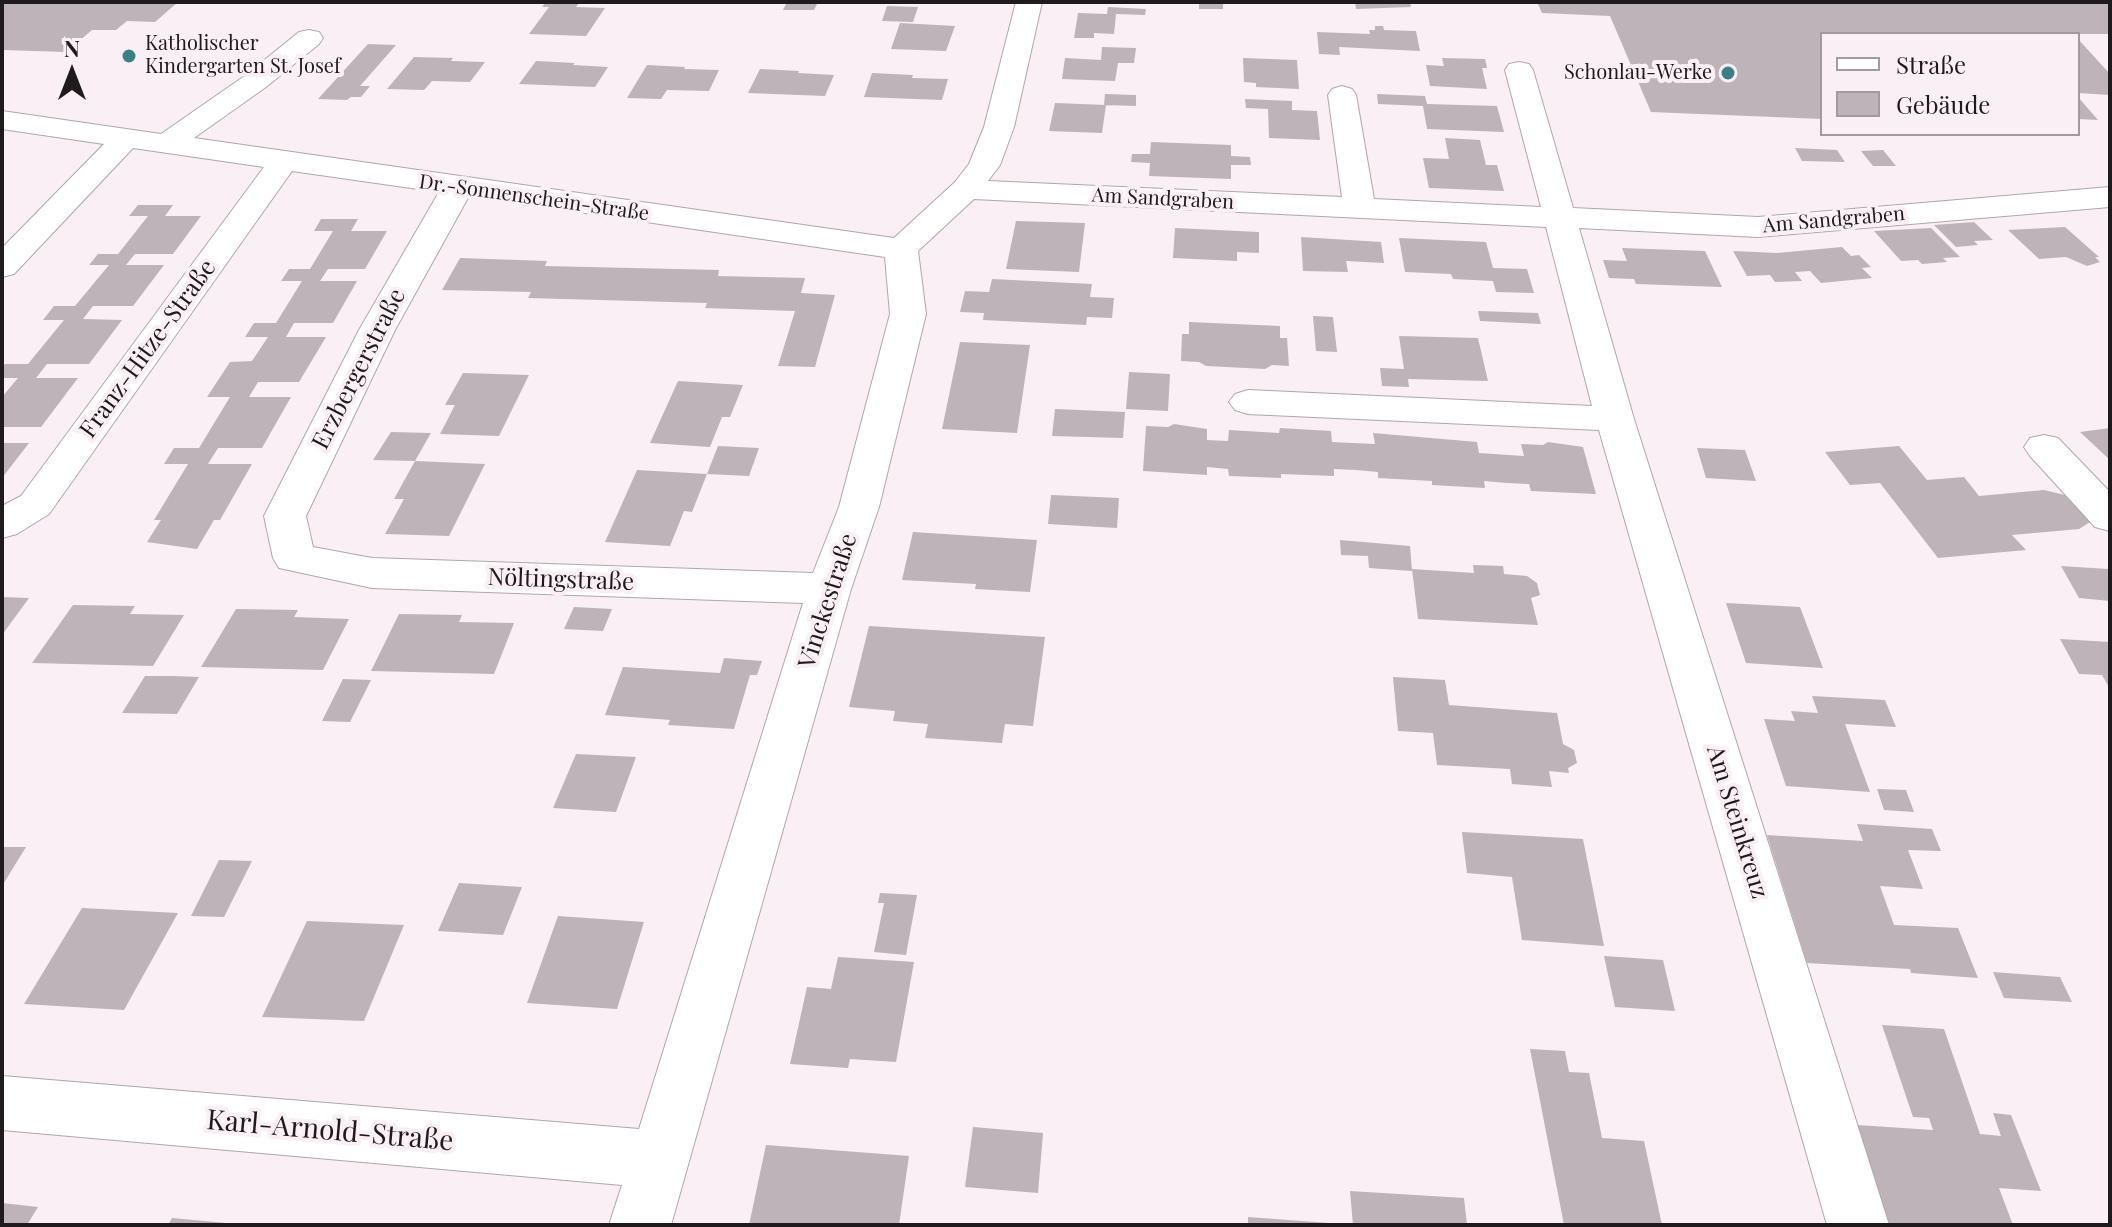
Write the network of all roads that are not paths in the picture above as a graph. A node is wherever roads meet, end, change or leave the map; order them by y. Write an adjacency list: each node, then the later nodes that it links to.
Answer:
1 (1029, 2): 10 (street)
2 (309, 38): 7 (street)
3 (1519, 70): 13 (street)
4 (1342, 95): 12 (street)
5 (2, 120): 6 (street, Dr.-Sonnenschein-Straße)
6 (125, 139): 7 (street, Dr.-Sonnenschein-Straße); 15 (street)
7 (168, 143): 8 (street, Dr.-Sonnenschein-Straße)
8 (283, 162): 9 (street, Dr.-Sonnenschein-Straße); 20 (street, Franz-Hitze-Straße)
9 (458, 187): 14 (street, Dr.-Sonnenschein-Straße); 21 (street, Erzbergerstraße)
10 (966, 189): 12 (street, Am Sandgraben); 14 (street)
11 (2110, 197): 13 (street, Am Sandgraben)
12 (1360, 210): 13 (street, Am Sandgraben)
13 (1558, 219): 17 (street, Am Steinkreuz)
14 (901, 249): 22 (street, Vinckestraße)
15 (2, 267)
16 (1248, 402): 17 (street)
17 (1615, 419): 26 (street, Am Steinkreuz)
18 (2044, 447): 19 (street)
19 (2110, 517)
20 (2, 524)
21 (294, 558): 22 (street, Nöltingstraße)
22 (829, 589): 24 (street, Vinckestraße)
23 (2, 1103): 24 (street, Karl-Arnold-Straße)
24 (657, 1159): 25 (street, Vinckestraße)
25 (640, 1225)
26 (1858, 1225)

